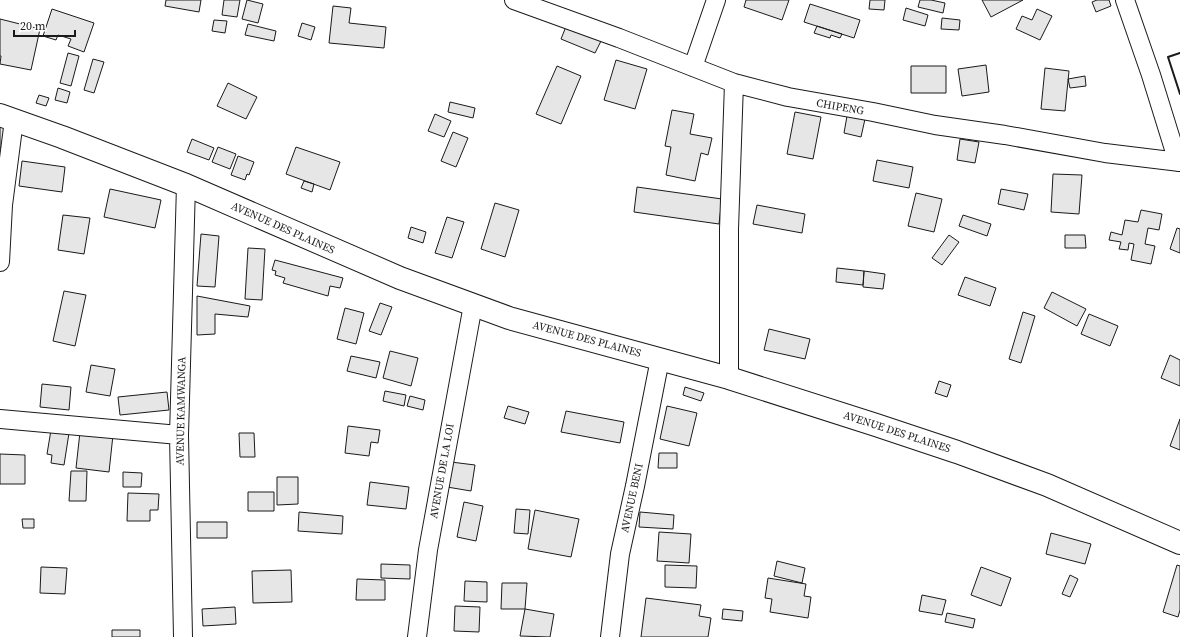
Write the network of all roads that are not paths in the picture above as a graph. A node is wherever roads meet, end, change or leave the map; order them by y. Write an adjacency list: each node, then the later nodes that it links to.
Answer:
1 (514, 0): 4 (street, CHIPENG)
2 (716, 0): 4 (street)
3 (1125, 0): 7 (street)
4 (693, 67): 5 (street, CHIPENG)
5 (734, 83): 7 (street, CHIPENG); 12 (street)
6 (7, 117): 8 (street, AVENUE DES PLAINES); 9 (street)
7 (1179, 162)
8 (186, 185): 10 (street, AVENUE DES PLAINES); 14 (street, AVENUE KAMWANGA)
9 (0, 262)
10 (473, 305): 11 (street, AVENUE DES PLAINES); 17 (street, AVENUE DE LA LOI)
11 (660, 359): 12 (street, AVENUE DES PLAINES); 18 (street, AVENUE BENI)
12 (730, 378): 15 (street, AVENUE DES PLAINES)
13 (0, 419): 14 (street)
14 (179, 435): 16 (street, AVENUE KAMWANGA)
15 (1180, 543)
16 (183, 637)
17 (417, 637)
18 (610, 637)

